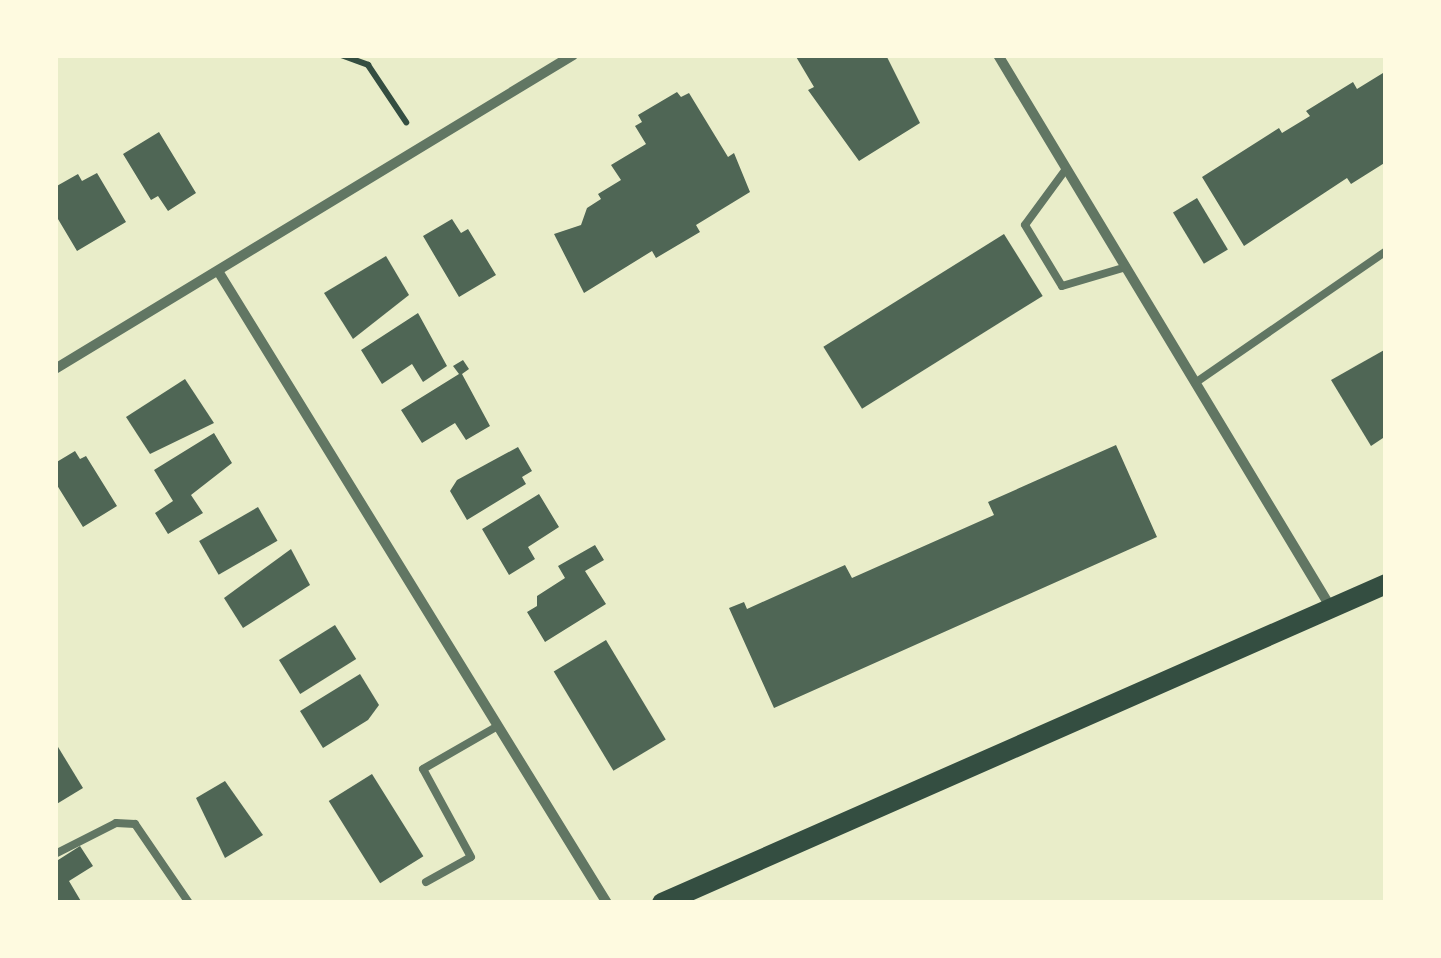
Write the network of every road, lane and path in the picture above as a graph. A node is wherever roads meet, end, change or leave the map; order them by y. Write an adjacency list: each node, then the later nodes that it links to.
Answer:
1 (341, 55): 4 (path)
2 (573, 55): 8 (street)
3 (998, 55): 5 (street)
4 (406, 122)
5 (1066, 169): 7 (street); 7 (lane)
6 (1386, 251): 10 (lane)
7 (1126, 268): 10 (street)
8 (218, 271): 9 (street); 13 (street)
9 (55, 369)
10 (1196, 383): 12 (street)
11 (1386, 584): 12 (main road)
12 (1331, 608): 18 (main road)
13 (496, 727): 15 (lane); 17 (street)
14 (55, 854): 16 (lane)
15 (426, 882)
16 (189, 903)
17 (607, 903)
18 (662, 903)

